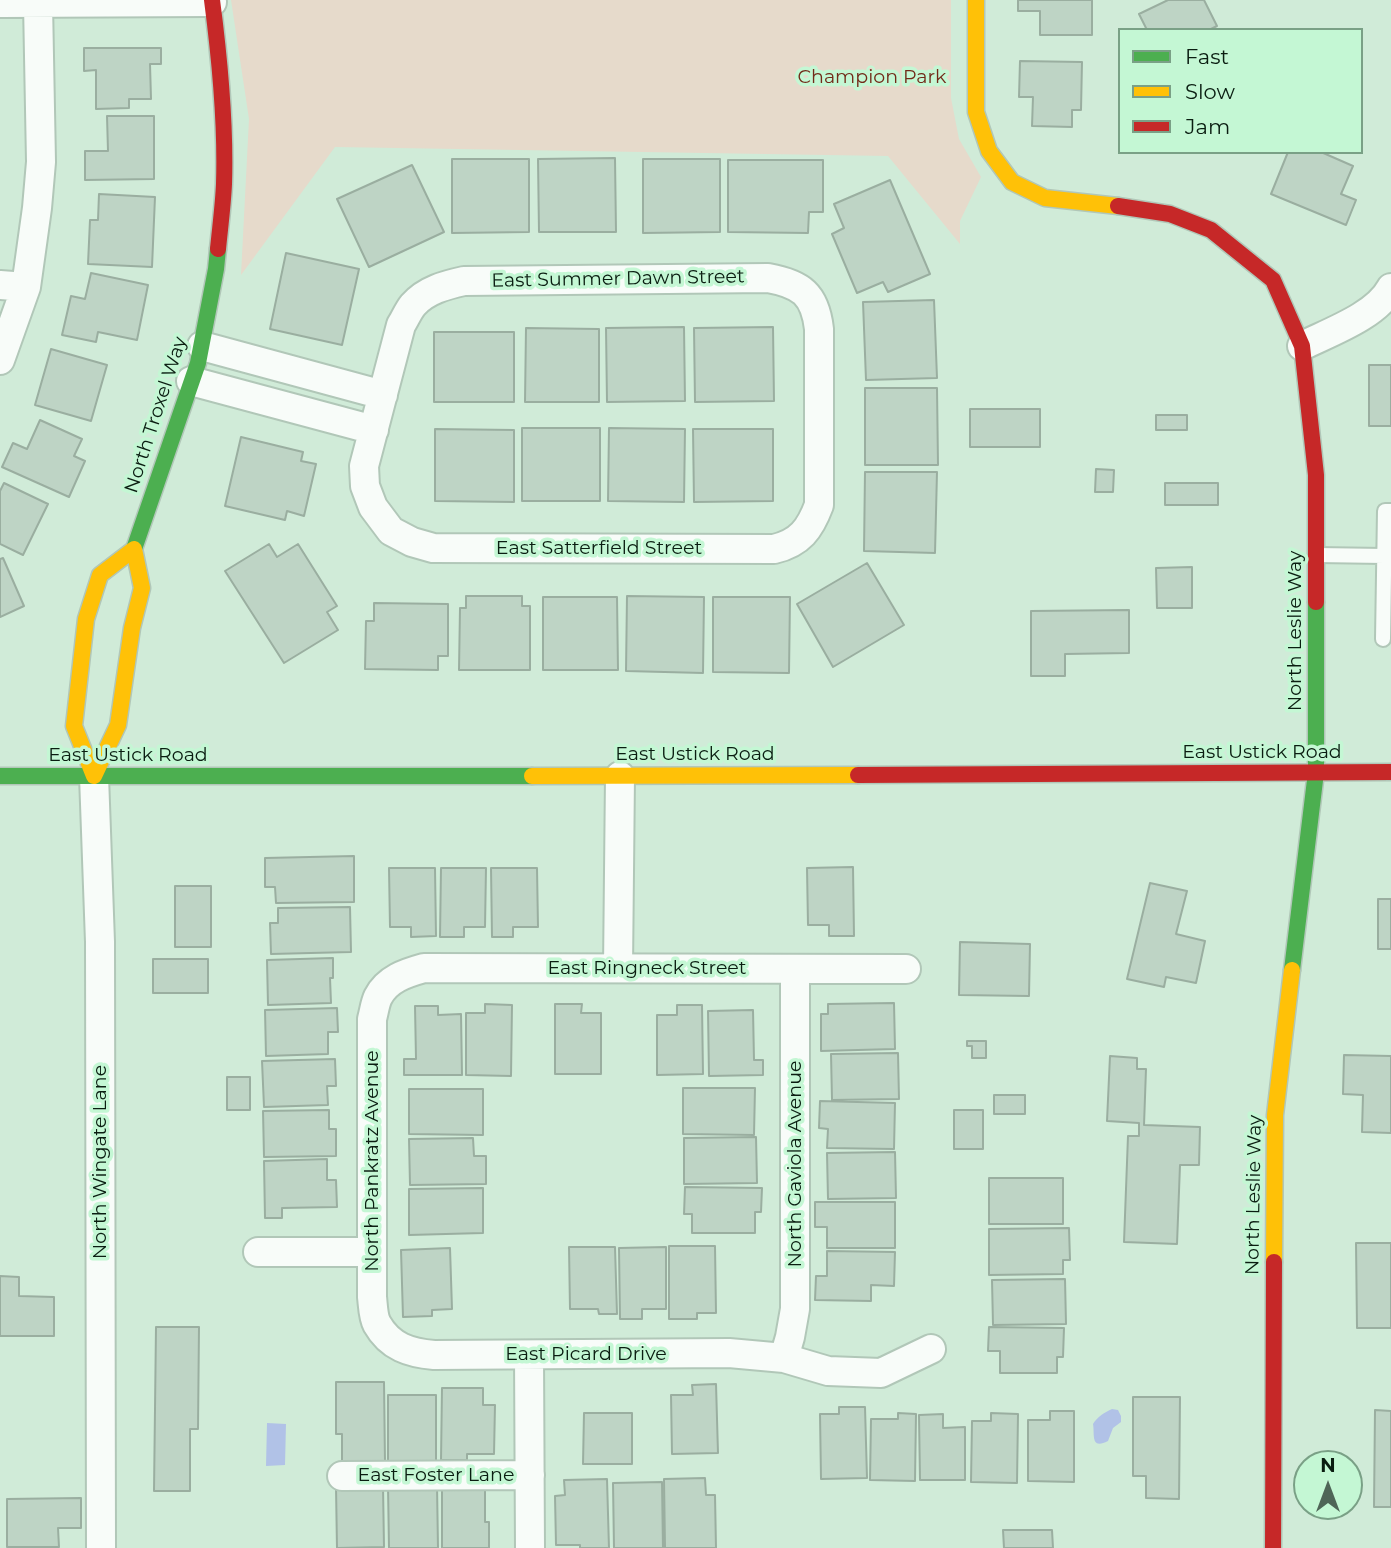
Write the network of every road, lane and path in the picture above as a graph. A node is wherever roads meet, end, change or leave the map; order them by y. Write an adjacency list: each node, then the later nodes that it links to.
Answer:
1 (976, 0): 8 (street, North Leslie Way)
2 (212, 1): 4 (street); 7 (street, North Troxel Way)
3 (0, 3): 4 (street)
4 (38, 3): 5 (street)
5 (13, 286): 9 (street)
6 (1391, 288): 8 (street)
7 (202, 346): 10 (street, North Troxel Way); 11 (street)
8 (1302, 346): 16 (street, North Leslie Way)
9 (0, 360)
10 (191, 382): 12 (street); 15 (street, North Troxel Way)
11 (383, 395): 12 (street); 14 (street, East Summer Dawn Street)
12 (373, 430): 14 (street, East Satterfield Street)
13 (1391, 511): 17 (lane)
14 (806, 532)
15 (134, 549): 23 (street); 23 (street)
16 (1316, 555): 17 (lane); 20 (street, North Leslie Way)
17 (1384, 556): 18 (lane)
18 (1387, 574): 19 (lane)
19 (1383, 639)
20 (1316, 772): 21 (street, East Ustick Road); 24 (street, East Ustick Road); 39 (street, North Leslie Way)
21 (1391, 772)
22 (0, 776): 23 (street, East Ustick Road)
23 (94, 776): 24 (street, East Ustick Road); 37 (street, North Wingate Lane)
24 (620, 776): 25 (street)
25 (618, 968): 26 (street, East Ringneck Street); 28 (street, East Ringneck Street)
26 (795, 969): 27 (street, East Ringneck Street); 34 (street, North Gaviola Avenue)
27 (906, 969)
28 (391, 981): 30 (street, North Pankratz Avenue)
29 (258, 1252): 30 (street)
30 (372, 1252): 31 (street, North Pankratz Avenue)
31 (391, 1342): 33 (street, East Picard Drive)
32 (931, 1349): 34 (street, East Picard Drive)
33 (529, 1355): 34 (street, East Picard Drive); 35 (street)
34 (784, 1358)
35 (530, 1475): 36 (street, East Foster Lane); 38 (street)
36 (342, 1476)
37 (102, 1548)
38 (530, 1548)
39 (1273, 1548)

